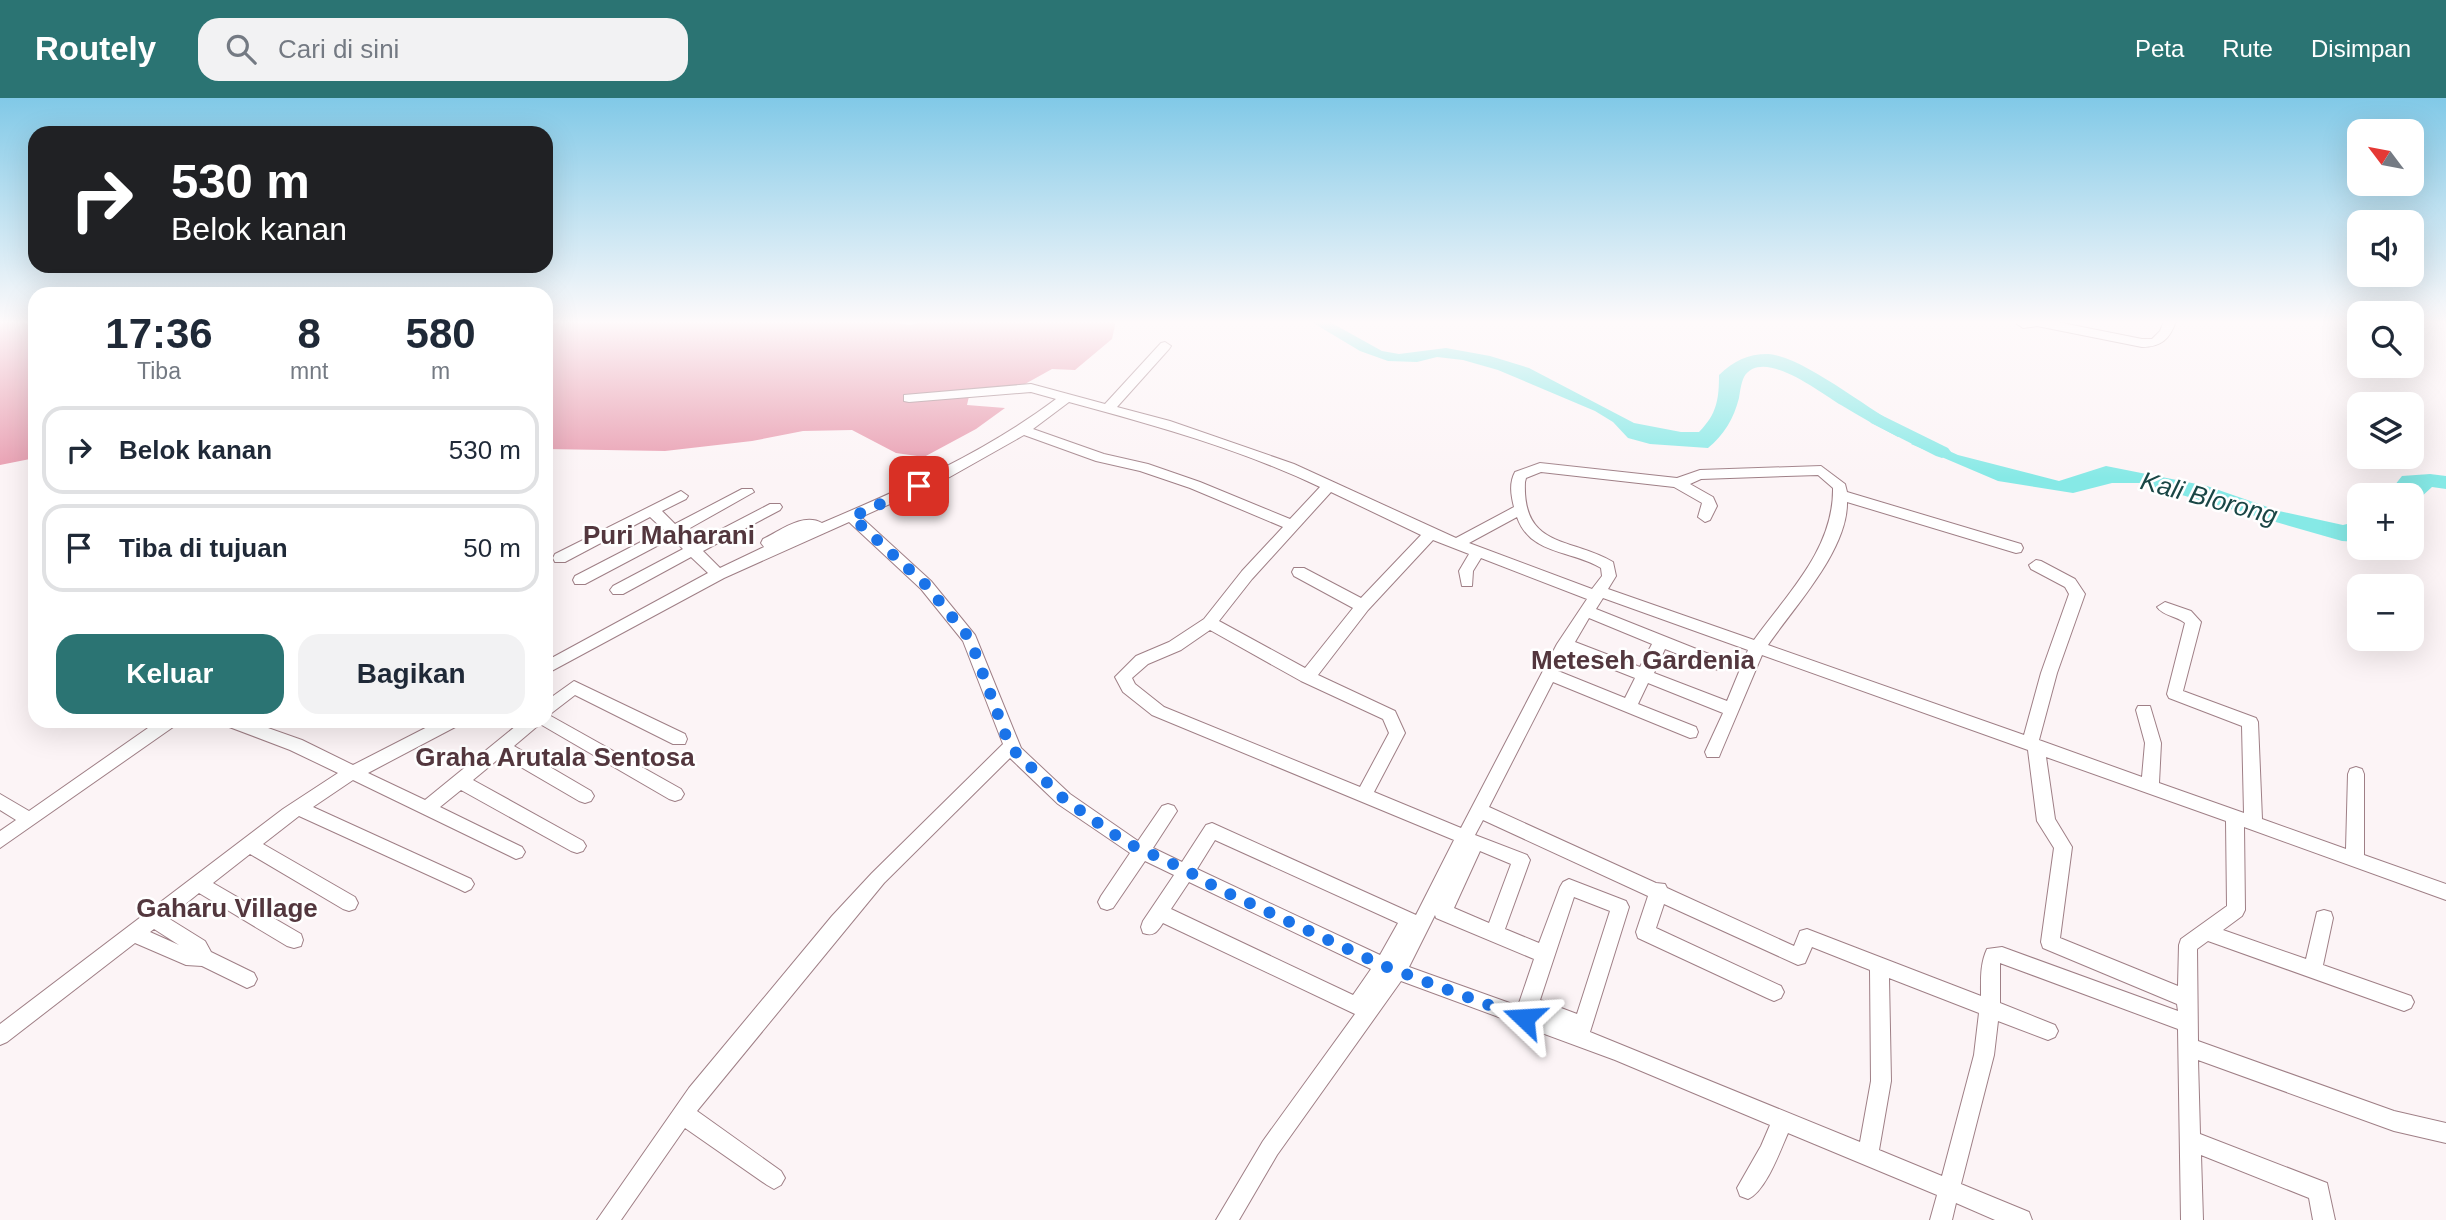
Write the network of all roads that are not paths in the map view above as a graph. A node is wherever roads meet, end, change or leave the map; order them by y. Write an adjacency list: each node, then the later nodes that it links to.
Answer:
1 (1140, 373): 4 (street)
2 (1067, 397): 3 (street); 4 (street); 5 (street)
3 (909, 398)
4 (1108, 409): 7 (street)
5 (1024, 430): 14 (street); 16 (street)
6 (1678, 483): 9 (street); 12 (street); 15 (street)
7 (1329, 486): 16 (street); 19 (street)
8 (747, 492): 17 (street)
9 (1841, 495): 21 (street); 38 (street)
10 (681, 496): 13 (street)
11 (775, 507): 22 (street)
12 (1521, 509): 20 (street); 31 (street)
13 (652, 510): 17 (street); 24 (street)
14 (852, 517): 18 (street); 57 (street)
15 (1705, 517)
16 (1292, 525): 35 (street)
17 (673, 530): 22 (street); 28 (street)
18 (821, 530): 26 (street); 39 (street)
19 (1431, 534): 20 (street); 33 (street)
20 (1456, 544): 23 (street)
21 (2016, 548)
22 (694, 551): 26 (street); 30 (street)
23 (1477, 553): 29 (street); 31 (street)
24 (560, 558)
25 (2036, 565): 55 (street)
26 (715, 572): 32 (street)
27 (1299, 572): 33 (street)
28 (580, 580)
29 (1468, 582)
30 (618, 590)
31 (1593, 599): 36 (street); 37 (street); 38 (street)
32 (656, 601)
33 (1363, 606): 43 (street)
34 (2165, 607): 72 (street)
35 (1209, 624): 43 (street); 65 (street)
36 (1662, 640): 40 (street); 42 (street)
37 (1565, 644): 41 (street); 42 (street)
38 (1758, 647): 46 (street); 55 (street)
39 (553, 664)
40 (1718, 664)
41 (1549, 674): 45 (street); 69 (street)
42 (1645, 674): 45 (street); 46 (street)
43 (1307, 677): 65 (street)
44 (553, 704): 54 (street)
45 (1629, 706): 53 (street)
46 (1732, 710): 58 (street)
47 (2144, 710): 62 (street)
48 (553, 725): 63 (street)
49 (160, 728): 71 (street)
50 (249, 728): 59 (street)
51 (440, 728): 59 (street)
52 (524, 728): 56 (street)
53 (1690, 732)
54 (679, 739)
55 (2033, 744): 62 (street); 100 (street)
56 (501, 747): 61 (street); 64 (street)
57 (1010, 747): 77 (street); 108 (street)
58 (1713, 752)
59 (351, 773): 67 (street); 68 (street)
60 (2356, 774): 79 (street)
61 (459, 781): 68 (street); 76 (street)
62 (2150, 787): 72 (street)
63 (675, 794)
64 (585, 796)
65 (1364, 796): 73 (street)
66 (0, 801): 71 (street)
67 (298, 808): 75 (street); 82 (street)
68 (426, 809): 78 (street)
69 (1479, 810): 73 (street); 83 (street)
70 (1168, 811): 77 (street)
71 (29, 820): 74 (street)
72 (2244, 820): 79 (street); 89 (street)
73 (1465, 837): 95 (street)
74 (0, 841)
75 (250, 845): 81 (street); 86 (street)
76 (577, 846)
77 (1142, 850): 80 (street); 85 (street)
78 (516, 852)
79 (2355, 858): 84 (street)
80 (1186, 870): 95 (street); 95 (street); 95 (street)
81 (198, 883): 87 (street); 92 (street)
82 (465, 884)
83 (1659, 890): 96 (street); 99 (street)
84 (2446, 892)
85 (1107, 902)
86 (349, 903)
87 (152, 918): 90 (street); 94 (street)
88 (2324, 918): 97 (street)
89 (2206, 932): 97 (street); 100 (street)
90 (132, 933): 94 (street); 106 (street)
91 (1493, 934): 91 (street); 93 (street)
92 (294, 940)
93 (1544, 954): 103 (street); 103 (street)
94 (204, 958): 98 (street)
95 (1390, 966): 103 (street); 116 (street)
96 (1879, 966): 102 (street); 112 (street)
97 (2313, 969): 101 (street)
98 (247, 979)
99 (1774, 992)
100 (2187, 999): 104 (street)
101 (2404, 1002)
102 (1990, 1007): 104 (street); 105 (street); 115 (street)
103 (1526, 1011): 109 (street)
104 (2188, 1024): 107 (street)
105 (2048, 1031)
106 (0, 1036)
107 (2189, 1047): 110 (street); 111 (street)
108 (683, 1114): 113 (street); 117 (street)
109 (1782, 1121): 112 (street); 114 (street)
110 (2446, 1133)
111 (2191, 1140): 120 (street); 121 (street)
112 (1868, 1156): 115 (street)
113 (774, 1178)
114 (1748, 1188)
115 (1948, 1188): 118 (street); 119 (street)
116 (1232, 1218)
117 (608, 1220)
118 (1941, 1220)
119 (2021, 1220)
120 (2192, 1220)
121 (2324, 1220)

